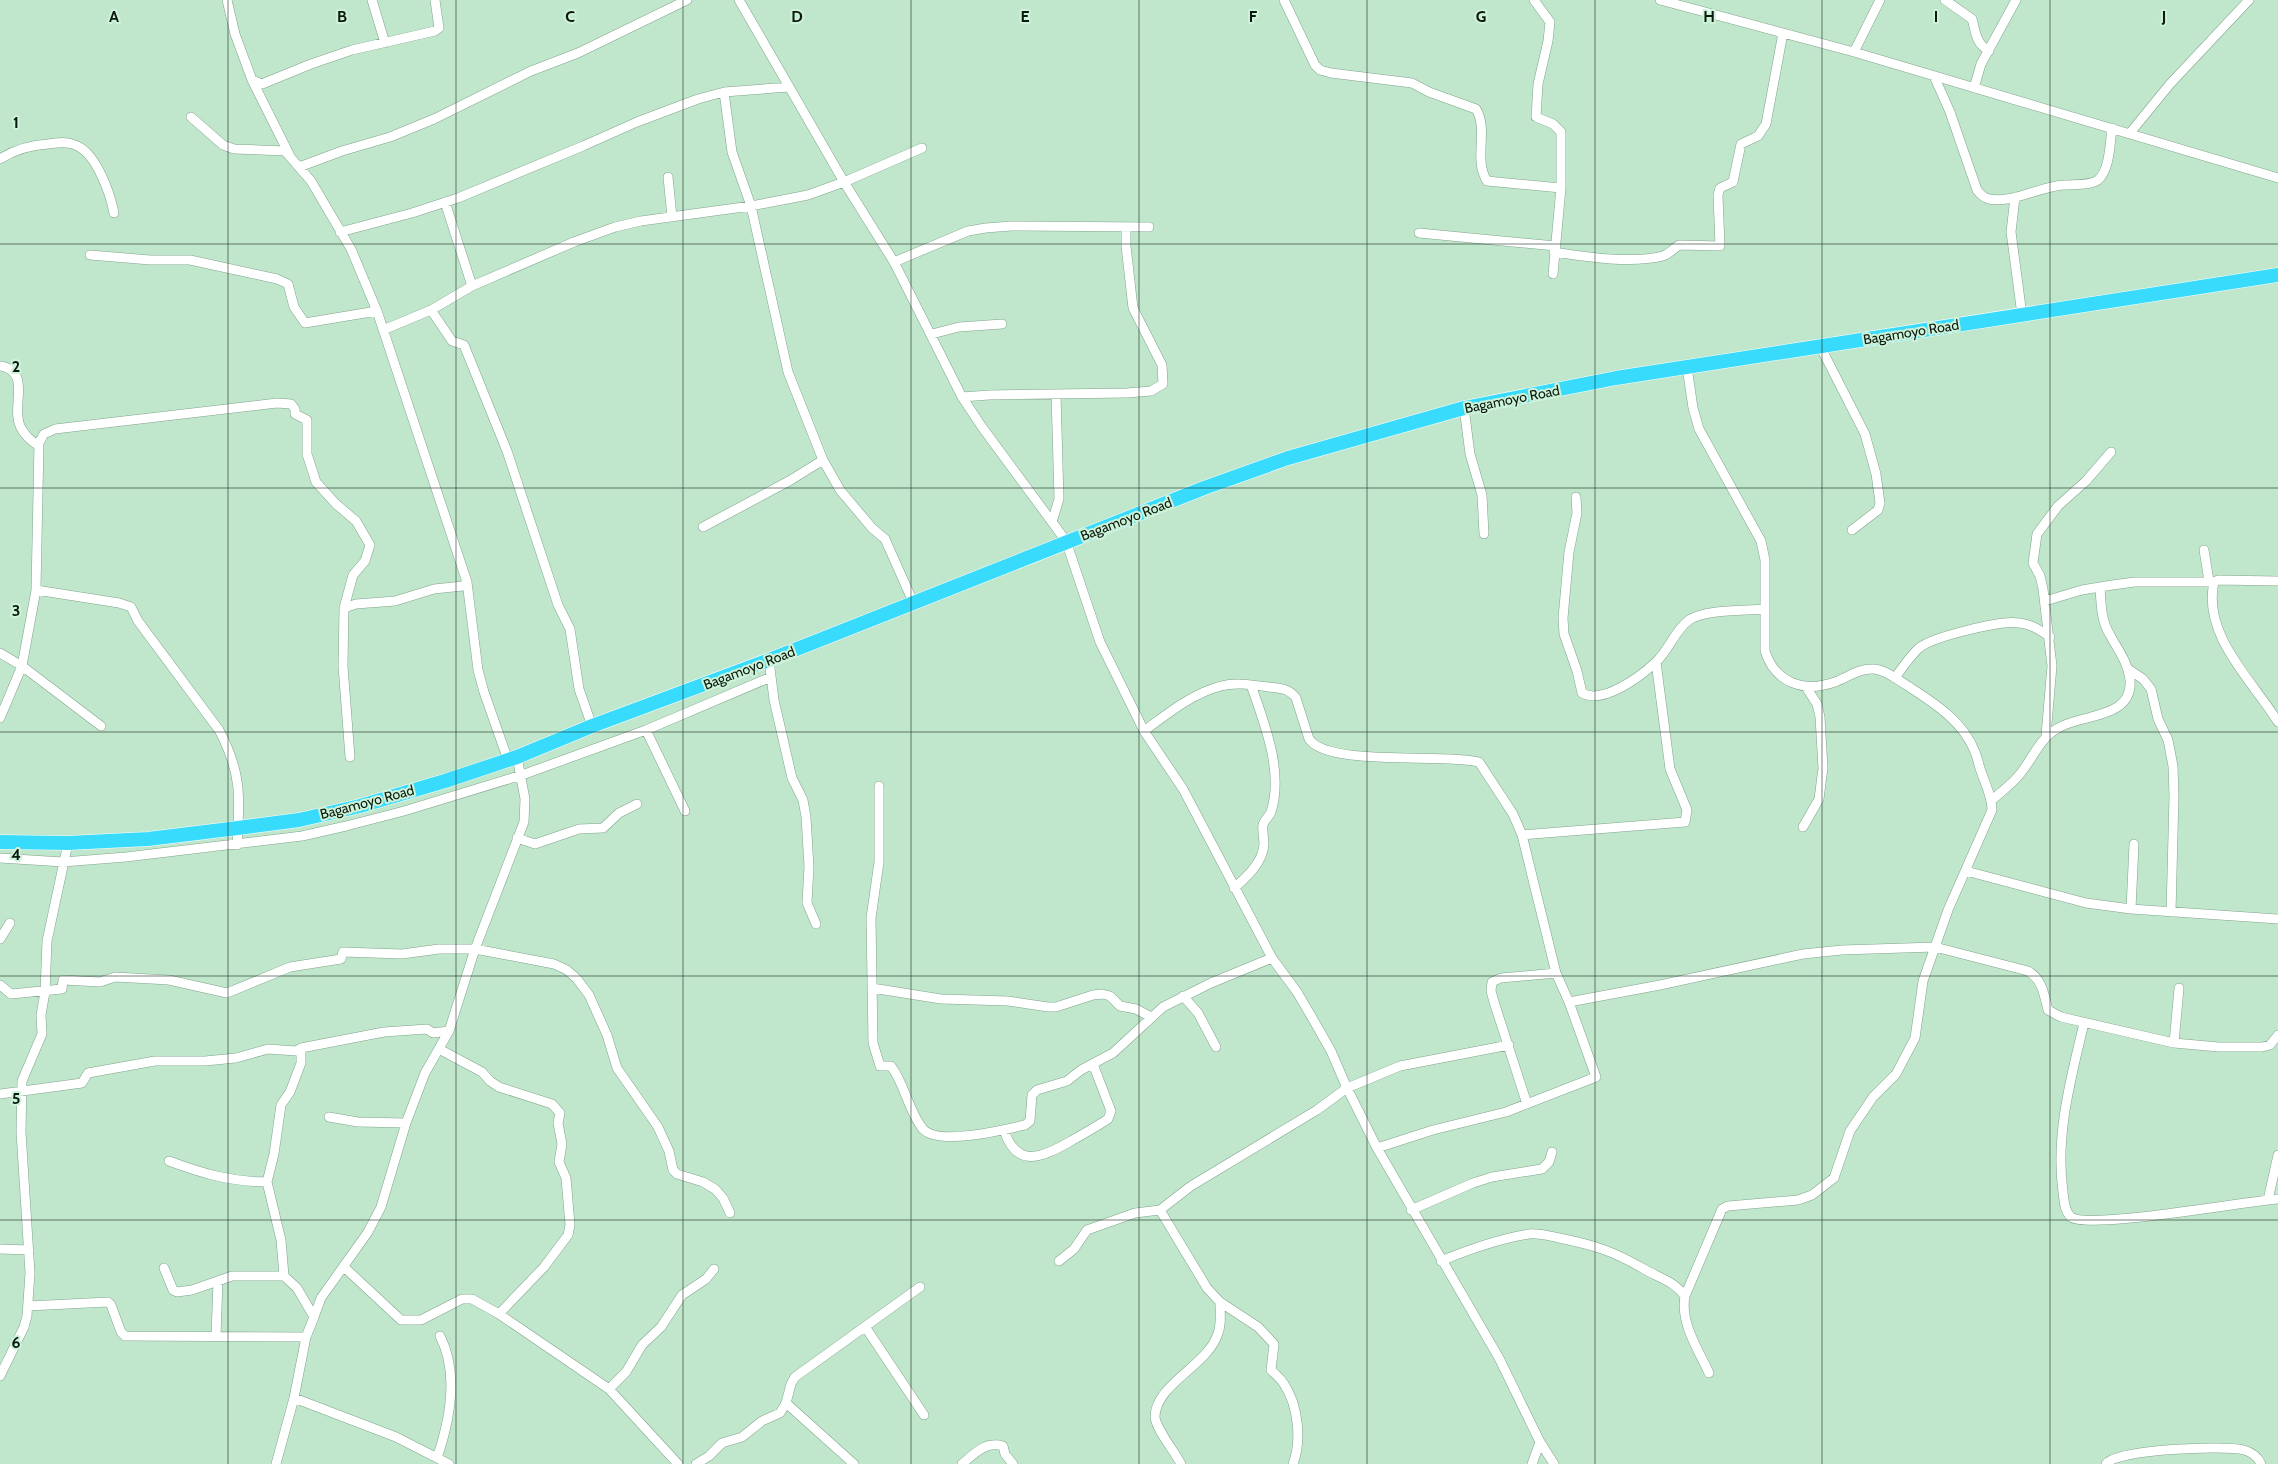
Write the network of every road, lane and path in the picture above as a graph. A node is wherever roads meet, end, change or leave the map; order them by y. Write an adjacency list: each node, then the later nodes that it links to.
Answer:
1 (228, 0): 19 (street)
2 (372, 0): 15 (street)
3 (435, 0): 15 (street)
4 (687, 0): 29 (street)
5 (740, 0): 20 (street)
6 (1284, 0): 33 (street)
7 (1534, 0): 33 (street)
8 (1660, 0): 13 (street)
9 (1880, 0): 17 (street)
10 (1945, 0): 16 (street)
11 (2016, 0): 16 (street)
12 (2249, 0): 25 (street)
13 (1685, 4): 14 (street)
14 (1783, 33): 17 (street); 43 (street)
15 (385, 43): 19 (street)
16 (1989, 51): 21 (street)
17 (1854, 52): 18 (street)
18 (1934, 76): 21 (street); 34 (street)
19 (252, 80): 27 (street)
20 (789, 87): 22 (street); 32 (street)
21 (1974, 88): 24 (street)
22 (724, 92): 35 (street); 36 (street)
23 (191, 117): 27 (street)
24 (2112, 128): 25 (street); 34 (street)
25 (2130, 132): 31 (street)
26 (922, 148): 32 (street)
27 (290, 156): 29 (street)
28 (0, 159): 37 (street)
29 (299, 167): 41 (street)
30 (668, 178): 38 (street)
31 (2278, 178)
32 (844, 182): 36 (street); 45 (street)
33 (1561, 188): 43 (street)
34 (2015, 197): 51 (street)
35 (445, 202): 41 (street); 48 (street)
36 (751, 206): 38 (street); 63 (street)
37 (114, 213)
38 (672, 217): 48 (street)
39 (1126, 226): 40 (street); 45 (street); 58 (street)
40 (1149, 228)
41 (340, 232): 50 (street)
42 (1418, 233): 43 (street)
43 (1555, 249): 46 (street)
44 (90, 255): 50 (street)
45 (894, 262): 54 (street)
46 (1553, 274)
47 (2278, 275): 51 (highway, Bagamoyo Road)
48 (472, 286): 49 (street)
49 (431, 310): 53 (street); 93 (street)
50 (378, 311): 53 (street)
51 (2022, 315): 55 (highway, Bagamoyo Road)
52 (1002, 324): 54 (street)
53 (383, 330): 73 (street)
54 (932, 334): 59 (street)
55 (1820, 346): 57 (highway, Bagamoyo Road); 67 (street)
56 (0, 366): 61 (street)
57 (1688, 367): 60 (highway, Bagamoyo Road); 79 (street)
58 (1056, 394): 59 (street); 65 (street)
59 (962, 397): 65 (street)
60 (1464, 408): 68 (street); 69 (highway, Bagamoyo Road)
61 (39, 446): 75 (street); 78 (street)
62 (2111, 452): 76 (street)
63 (823, 460): 66 (street); 77 (street)
64 (1576, 497): 83 (street)
65 (1052, 522): 69 (street)
66 (703, 527)
67 (1852, 530)
68 (1484, 534)
69 (1066, 542): 77 (highway, Bagamoyo Road); 95 (street)
70 (2204, 550): 71 (street)
71 (2211, 581): 72 (street); 74 (street); 91 (street)
72 (2278, 581)
73 (466, 582): 78 (street); 98 (street)
74 (2100, 587): 76 (street); 85 (street)
75 (36, 590): 84 (street); 107 (street)
76 (2045, 601): 80 (street)
77 (914, 604): 82 (highway, Bagamoyo Road)
78 (344, 608): 97 (street)
79 (1765, 609): 83 (street); 89 (street)
80 (2050, 637): 87 (street); 96 (street)
81 (0, 653): 84 (street)
82 (769, 660): 86 (street); 93 (highway, Bagamoyo Road)
83 (1656, 662): 108 (street)
84 (22, 666): 90 (street); 92 (street)
85 (2128, 669): 96 (street); 119 (street)
86 (771, 678): 94 (street); 122 (street)
87 (1894, 678): 89 (street); 103 (street)
88 (1251, 685): 95 (street); 108 (street); 117 (street)
89 (1806, 687): 106 (street)
90 (0, 718)
91 (2278, 722)
92 (101, 726)
93 (592, 726): 98 (highway, Bagamoyo Road)
94 (646, 730): 99 (street); 105 (street)
95 (1144, 731): 117 (street)
96 (2046, 735): 103 (street)
97 (350, 757)
98 (512, 759): 99 (street); 100 (highway, Bagamoyo Road)
99 (522, 775): 102 (street); 109 (street)
100 (444, 781): 102 (street); 107 (highway, Bagamoyo Road)
101 (879, 786): 129 (street)
102 (450, 797): 113 (street)
103 (1992, 800): 116 (street)
104 (637, 804): 109 (street)
105 (685, 811)
106 (1803, 827)
107 (238, 828): 111 (highway, Bagamoyo Road); 113 (street)
108 (1522, 835): 127 (street)
109 (517, 838): 125 (street)
110 (0, 842): 111 (highway, Bagamoyo Road)
111 (68, 843): 115 (street)
112 (2134, 844): 118 (street)
113 (236, 845): 115 (street)
114 (0, 858): 115 (street)
115 (63, 862): 131 (street)
116 (1966, 871): 118 (street); 124 (street)
117 (1234, 888): 126 (street)
118 (2131, 909): 119 (street)
119 (2171, 912): 120 (street)
120 (2278, 919)
121 (10, 923): 123 (street)
122 (816, 924)
123 (0, 939)
124 (1935, 947): 133 (street); 135 (street); 171 (street)
125 (475, 949): 131 (street); 136 (street); 160 (street)
126 (1272, 958): 132 (street); 144 (street)
127 (1556, 973): 133 (street); 139 (street)
128 (0, 985): 131 (street)
129 (872, 988): 134 (street); 150 (street)
130 (2179, 988): 138 (street)
131 (45, 992): 145 (street)
132 (1183, 996): 134 (street); 140 (street)
133 (1569, 1002): 147 (street)
134 (1151, 1017): 143 (street)
135 (2084, 1023): 138 (street); 157 (street)
136 (449, 1030): 141 (street); 142 (street)
137 (2278, 1035): 138 (street)
138 (2174, 1043)
139 (1509, 1045): 144 (street); 147 (street)
140 (1216, 1047)
141 (301, 1048): 145 (street); 155 (street)
142 (439, 1049): 149 (street); 174 (street)
143 (1093, 1064): 150 (street); 150 (street)
144 (1346, 1088): 151 (street); 158 (street)
145 (21, 1092): 146 (street); 162 (street)
146 (0, 1094)
147 (1527, 1104): 151 (street)
148 (329, 1117): 149 (street)
149 (406, 1123): 165 (street)
150 (1004, 1130)
151 (1377, 1148): 159 (street)
152 (1552, 1152): 159 (street)
153 (2278, 1155): 157 (street)
154 (168, 1161): 155 (street)
155 (267, 1182): 168 (street)
156 (2278, 1199): 157 (street)
157 (2268, 1200)
158 (1160, 1210): 164 (street); 172 (street)
159 (1411, 1210): 163 (street)
160 (730, 1213)
161 (0, 1249): 162 (street)
162 (28, 1250): 173 (street)
163 (1441, 1260): 171 (street); 186 (street)
164 (1059, 1261)
165 (344, 1267): 174 (street); 175 (street)
166 (164, 1268): 169 (street)
167 (714, 1269): 182 (street)
168 (284, 1276): 169 (street); 175 (street)
169 (218, 1281): 177 (street)
170 (920, 1287): 176 (street)
171 (1685, 1296): 180 (street)
172 (1220, 1302): 195 (street); 196 (street)
173 (28, 1306): 177 (street); 181 (street)
174 (499, 1314): 182 (street)
175 (314, 1317): 179 (street)
176 (866, 1328): 184 (street); 185 (street)
177 (216, 1336): 179 (street)
178 (440, 1336): 187 (street)
179 (306, 1337): 183 (street)
180 (1709, 1373)
181 (0, 1376)
182 (609, 1389): 190 (street)
183 (294, 1398): 187 (street); 188 (street)
184 (786, 1403): 191 (street); 192 (street)
185 (924, 1415)
186 (1540, 1442): 197 (street); 198 (street)
187 (434, 1459): 189 (street)
188 (276, 1464)
189 (449, 1464)
190 (678, 1464)
191 (696, 1464)
192 (854, 1464)
193 (962, 1464): 194 (street)
194 (1013, 1464)
195 (1181, 1464)
196 (1293, 1464)
197 (1532, 1464)
198 (1554, 1464)
199 (2106, 1464): 200 (street)
200 (2261, 1464)

